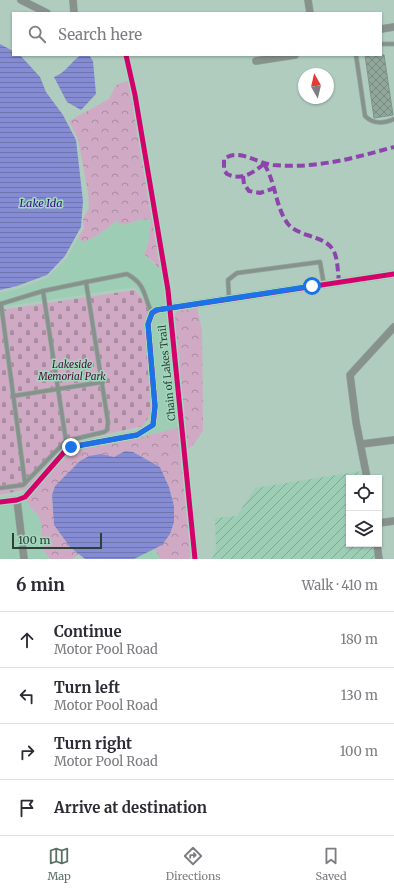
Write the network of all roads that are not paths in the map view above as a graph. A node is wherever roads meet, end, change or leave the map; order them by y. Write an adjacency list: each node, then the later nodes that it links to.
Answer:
1 (21, 0): 4 (street)
2 (73, 0): 5 (street)
3 (308, 0): 6 (street)
4 (45, 12)
5 (74, 12)
6 (310, 12)
7 (394, 27): 8 (street)
8 (382, 29)
9 (382, 44): 10 (lane)
10 (394, 44)
11 (288, 56): 13 (street)
12 (356, 56): 14 (lane)
13 (256, 61)
14 (394, 119)
15 (394, 274): 17 (street)
16 (86, 282): 18 (lane); 21 (lane); 23 (lane)
17 (324, 285): 19 (street); 19 (lane)
18 (43, 291): 20 (lane); 24 (lane)
19 (229, 298): 21 (street)
20 (0, 304): 25 (lane)
21 (152, 313): 32 (street)
22 (394, 327): 28 (street)
23 (102, 382): 24 (lane); 27 (lane)
24 (58, 390): 25 (lane); 27 (lane)
25 (13, 396): 30 (lane)
26 (394, 440): 28 (street)
27 (66, 441): 30 (lane)
28 (362, 444): 29 (street)
29 (367, 475)
30 (25, 483): 31 (lane)
31 (0, 488)
32 (17, 500): 33 (street); 37 (street)
33 (0, 502)
34 (394, 521): 35 (street)
35 (382, 523)
36 (377, 547): 38 (street)
37 (24, 559)
38 (379, 559)

